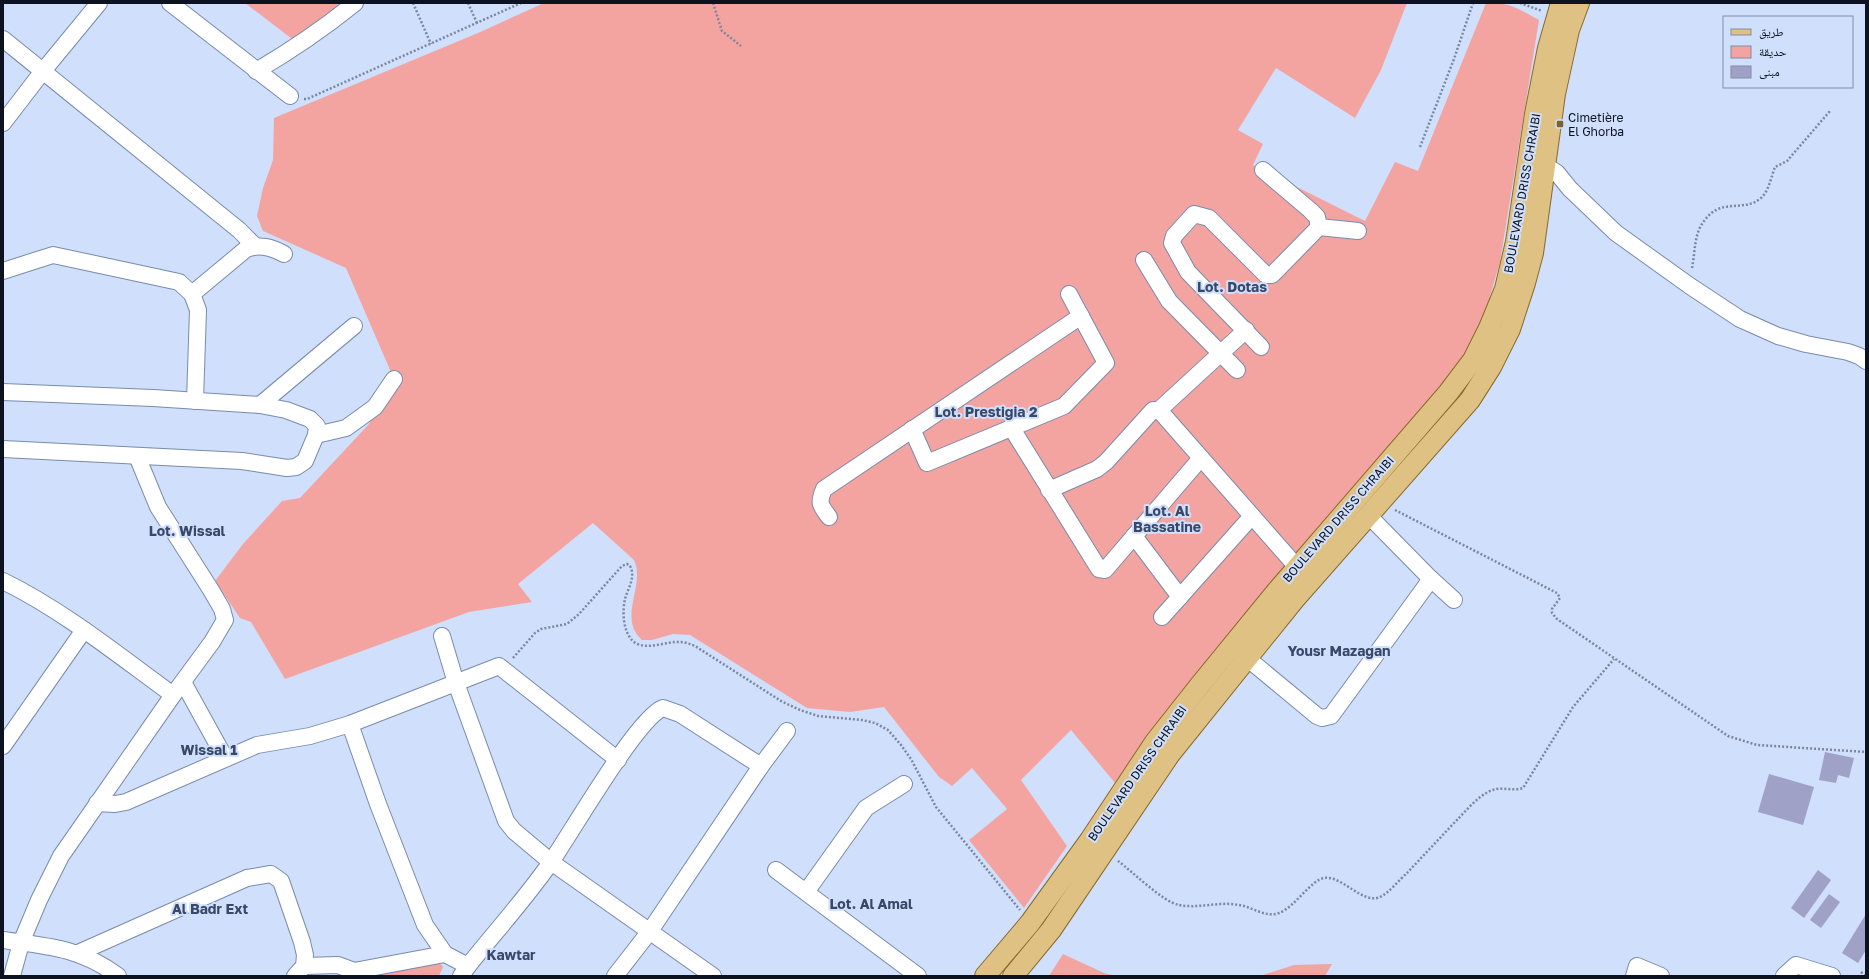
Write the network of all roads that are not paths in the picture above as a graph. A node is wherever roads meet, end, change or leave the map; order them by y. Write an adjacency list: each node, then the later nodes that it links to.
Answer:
1 (99, 3): 7 (street)
2 (170, 3): 8 (street)
3 (355, 3): 8 (street)
4 (1579, 3): 11 (main road, BOULEVARD DRISS CHRAIBI)
5 (1559, 9): 13 (main road, BOULEVARD DRISS CHRAIBI)
6 (3, 39): 7 (street)
7 (43, 71): 10 (street); 16 (street)
8 (256, 71): 9 (street)
9 (290, 96)
10 (3, 123)
11 (1544, 167): 13 (main road, BOULEVARD DRISS CHRAIBI); 27 (street)
12 (1263, 170): 14 (street)
13 (1531, 205): 41 (main road, BOULEVARD DRISS CHRAIBI); 45 (main road, BOULEVARD DRISS CHRAIBI)
14 (1319, 227): 15 (street); 24 (street)
15 (1358, 230)
16 (255, 246): 17 (street); 20 (street)
17 (284, 254)
18 (1144, 260): 26 (street)
19 (3, 271): 20 (street)
20 (192, 294): 31 (street)
21 (1069, 294): 22 (street)
22 (1081, 316): 34 (street); 35 (street)
23 (354, 326): 32 (street)
24 (1246, 330): 25 (street); 26 (street)
25 (1261, 347)
26 (1222, 353): 28 (street); 33 (street)
27 (1866, 361)
28 (1237, 370)
29 (394, 379): 36 (street)
30 (3, 392): 31 (street)
31 (195, 401): 32 (street)
32 (260, 405): 36 (street)
33 (1159, 410): 39 (street); 40 (street)
34 (1011, 427): 35 (street); 40 (street)
35 (912, 429): 43 (street)
36 (316, 435): 38 (street)
37 (3, 449): 38 (street)
38 (137, 456): 54 (street)
39 (1201, 458): 42 (street); 44 (street)
40 (1049, 490): 44 (street)
41 (1373, 508): 46 (street); 53 (main road, BOULEVARD DRISS CHRAIBI)
42 (1252, 516): 45 (street); 48 (street)
43 (829, 517)
44 (1134, 536): 48 (street)
45 (1297, 567): 60 (main road, BOULEVARD DRISS CHRAIBI)
46 (1431, 579): 49 (street); 53 (street)
47 (3, 581): 51 (street)
48 (1180, 597): 50 (street)
49 (1454, 600)
50 (1162, 617)
51 (84, 630): 56 (street); 59 (street)
52 (442, 636): 55 (street)
53 (1247, 658): 60 (main road, BOULEVARD DRISS CHRAIBI)
54 (183, 682): 56 (street); 61 (street)
55 (456, 683): 57 (street); 62 (street); 67 (street)
56 (173, 695): 66 (street)
57 (350, 724): 61 (street); 74 (street)
58 (787, 731): 63 (street)
59 (3, 746)
60 (1163, 748): 65 (main road, BOULEVARD DRISS CHRAIBI)
61 (225, 758): 66 (street)
62 (618, 760): 63 (street); 67 (street)
63 (761, 766): 70 (street)
64 (904, 784): 69 (street)
65 (1138, 784): 83 (main road, BOULEVARD DRISS CHRAIBI); 84 (main road, BOULEVARD DRISS CHRAIBI)
66 (97, 803): 72 (street)
67 (551, 862): 70 (street); 76 (street)
68 (776, 870): 69 (street)
69 (806, 892): 82 (street)
70 (650, 931): 80 (street); 81 (street)
71 (3, 940): 72 (street)
72 (21, 943): 73 (street); 78 (street)
73 (78, 953): 75 (street); 79 (street)
74 (445, 954): 76 (street); 77 (street)
75 (300, 971): 77 (street)
76 (464, 971)
77 (355, 974)
78 (12, 976)
79 (118, 976)
80 (615, 976)
81 (713, 976)
82 (918, 976)
83 (985, 976)
84 (1013, 976)
85 (1634, 976): 86 (street)
86 (1661, 976)
87 (1784, 976): 88 (street)
88 (1832, 976)

